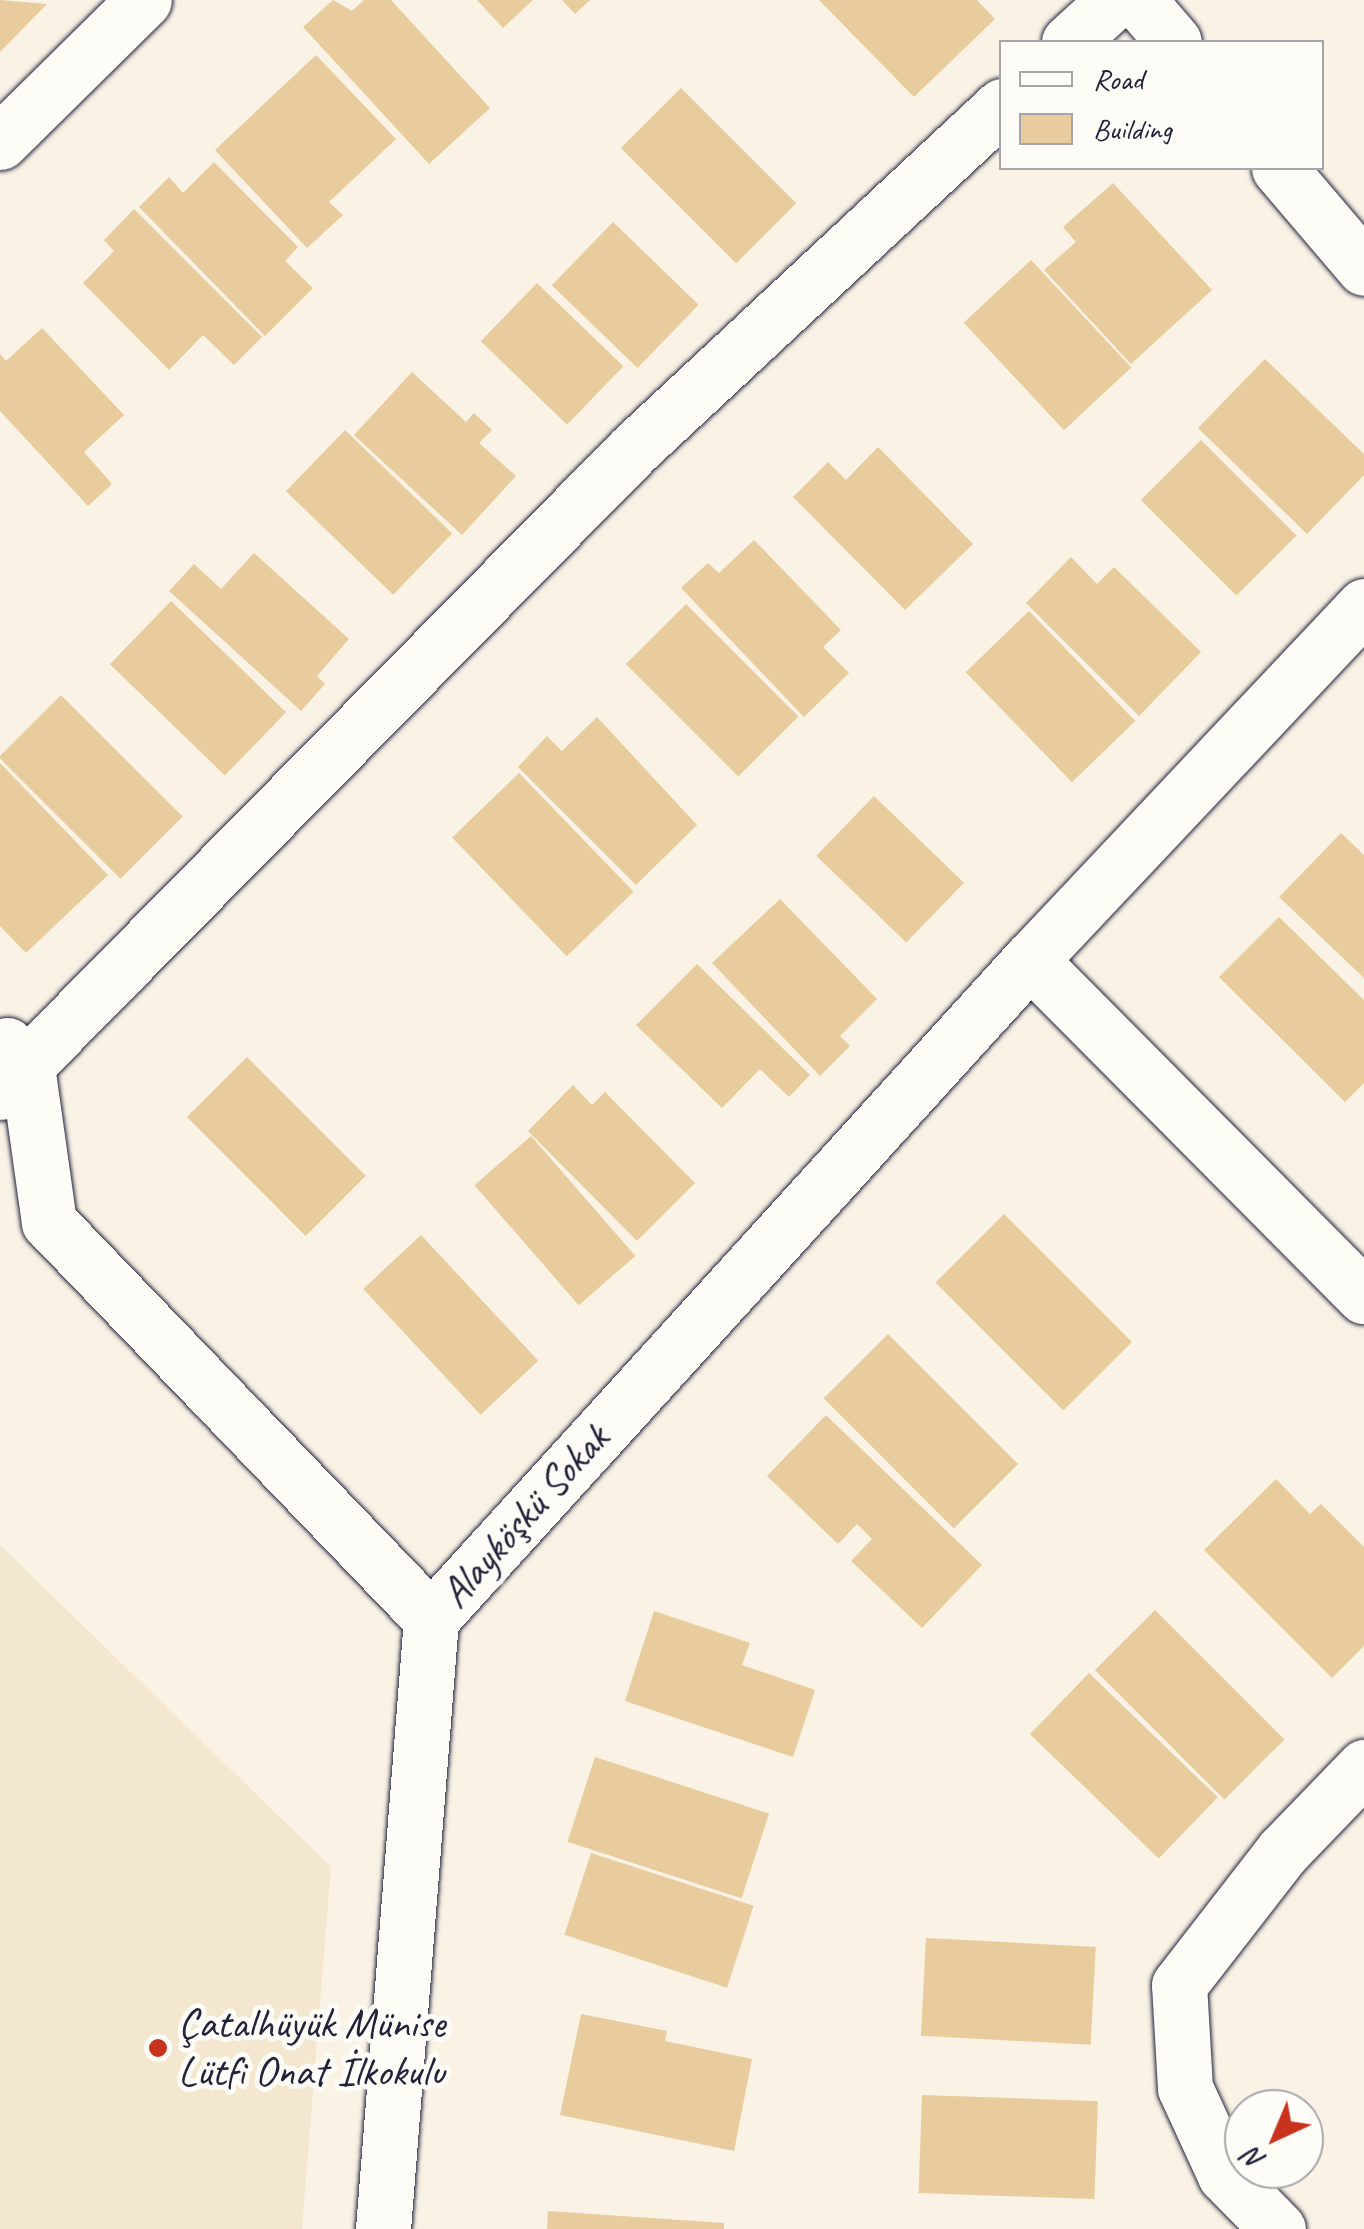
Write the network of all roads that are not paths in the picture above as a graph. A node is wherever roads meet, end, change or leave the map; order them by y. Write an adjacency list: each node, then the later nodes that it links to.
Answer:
1 (144, 0): 7 (street)
2 (1115, 0): 4 (street)
3 (1138, 0): 5 (street)
4 (1072, 40)
5 (1172, 40)
6 (999, 109): 12 (street)
7 (0, 142)
8 (1282, 170): 9 (street)
9 (1364, 268)
10 (1364, 606): 11 (street, Alayköşkü Sokak)
11 (1030, 960): 13 (street); 14 (street, Alayköşkü Sokak)
12 (9, 1065): 14 (street)
13 (1364, 1296)
14 (431, 1619): 16 (street, Alayköşkü Sokak)
15 (1364, 1767): 17 (street)
16 (383, 2229)
17 (1278, 2229)

